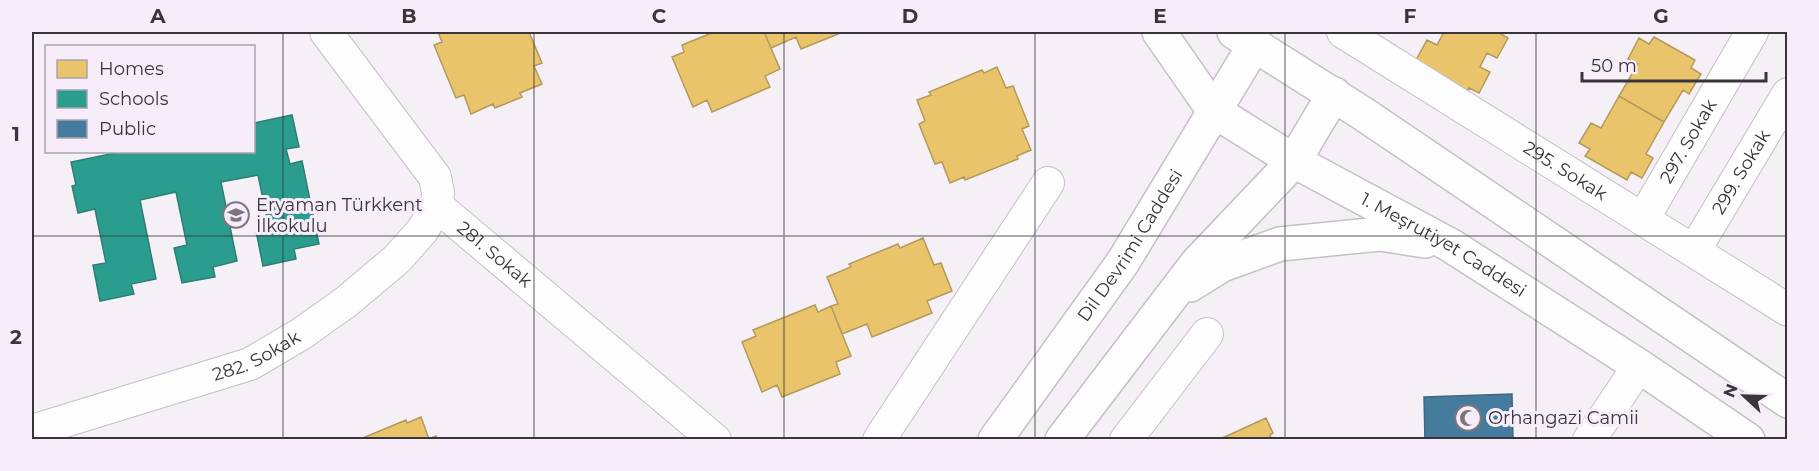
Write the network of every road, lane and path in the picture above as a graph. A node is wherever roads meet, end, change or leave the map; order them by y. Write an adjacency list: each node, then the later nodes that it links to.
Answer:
1 (326, 32): 11 (street)
2 (1159, 32): 8 (main road, 1. Meşrutiyet Caddesi)
3 (1343, 32): 12 (street, 295. Sokak)
4 (1752, 32): 12 (street, 297. Sokak)
5 (1249, 36): 6 (main road); 8 (main road, Dil Devrimi Caddesi)
6 (1334, 94): 9 (main road); 19 (main road)
7 (1788, 94): 14 (street, 299. Sokak)
8 (1214, 111): 9 (main road, 1. Meşrutiyet Caddesi); 23 (main road, Dil Devrimi Caddesi)
9 (1294, 161): 13 (main road, 1. Meşrutiyet Caddesi); 15 (main road)
10 (1048, 183): 22 (street)
11 (437, 206): 20 (street, 282. Sokak); 21 (street, 281. Sokak)
12 (1643, 219): 14 (street, 295. Sokak)
13 (1450, 245): 15 (main road); 18 (main road, 1. Meşrutiyet Caddesi)
14 (1694, 252): 16 (street, 295. Sokak)
15 (1170, 297): 24 (main road)
16 (1788, 310)
17 (1207, 334): 25 (street)
18 (1639, 366): 26 (street); 27 (main road, 1. Meşrutiyet Caddesi)
19 (1788, 401)
20 (32, 431)
21 (715, 440)
22 (879, 440)
23 (995, 440)
24 (1062, 440)
25 (1126, 440)
26 (1589, 440)
27 (1748, 440)

